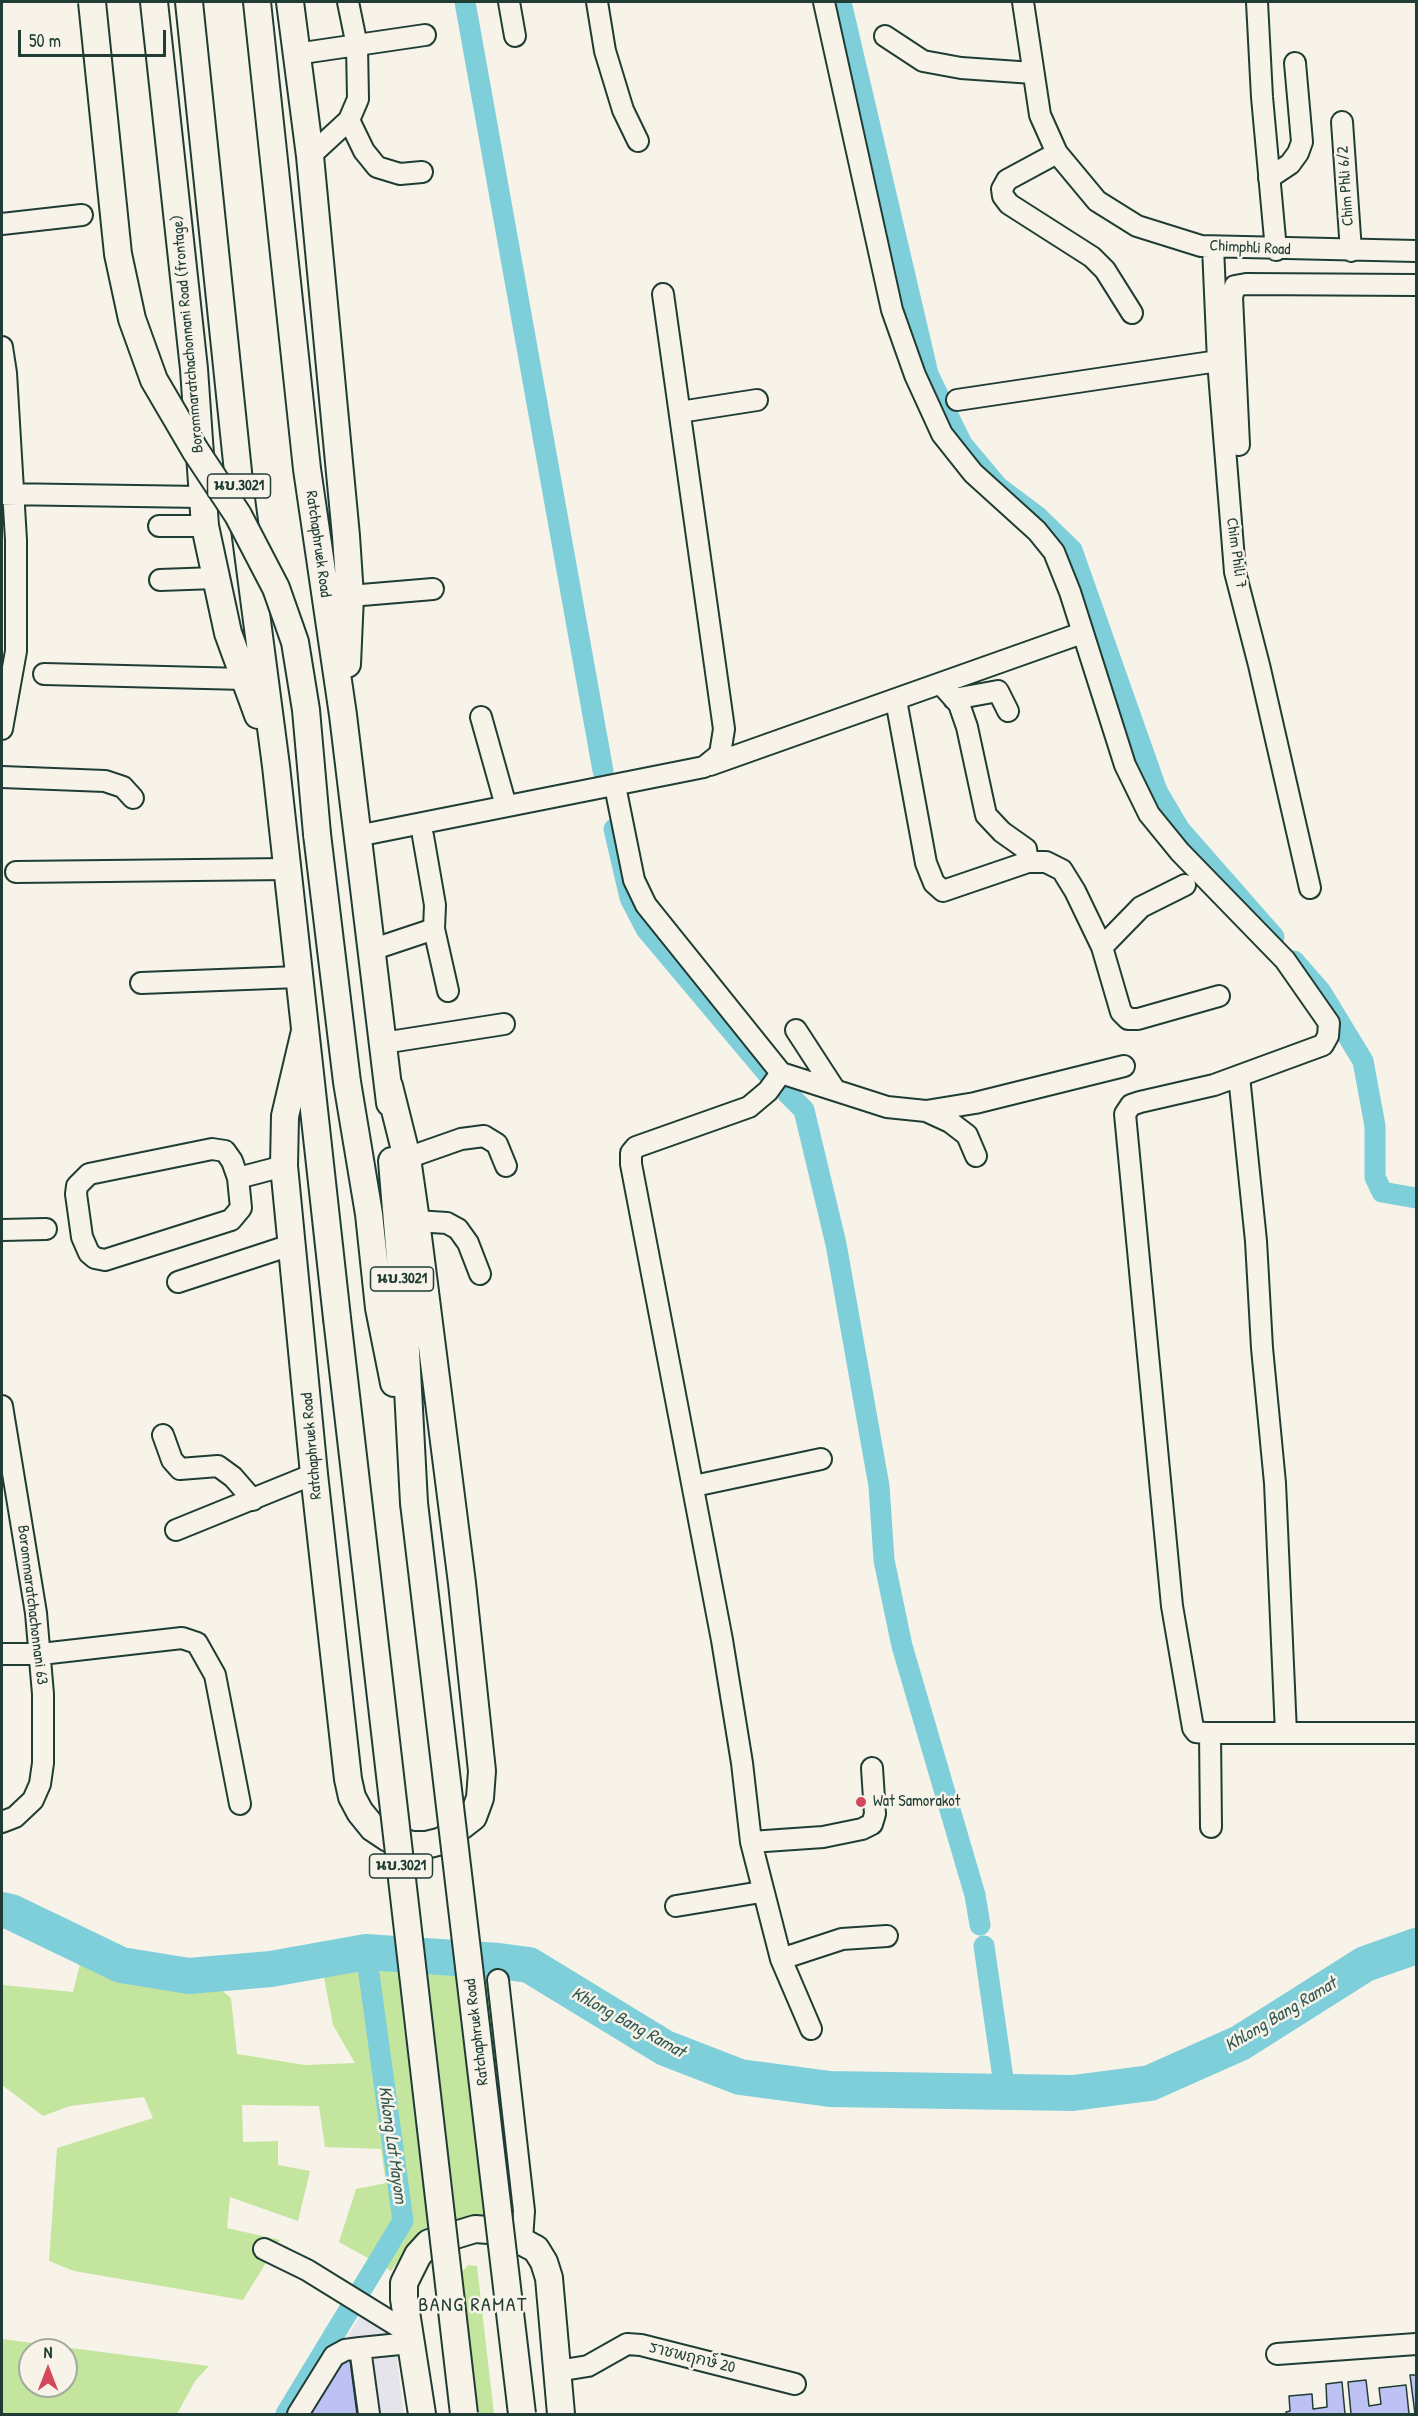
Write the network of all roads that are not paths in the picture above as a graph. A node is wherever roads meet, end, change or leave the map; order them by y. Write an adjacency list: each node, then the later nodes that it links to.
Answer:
1 (92, 2): 104 (main road, bridge)
2 (154, 2): 42 (main road, Borommaratchachonnani Road (frontage))
3 (189, 2): 60 (main road, Ratchaphruek Road / นบ.3021)
4 (257, 2): 57 (main road, Ratchaphruek Road / นบ.3021)
5 (290, 2): 16 (main road)
6 (348, 2): 15 (street)
7 (508, 2): 13 (street)
8 (597, 2): 21 (street)
9 (824, 2): 49 (street)
10 (1023, 2): 18 (street, Chimphli Road)
11 (1257, 2): 25 (street)
12 (425, 34): 15 (street)
13 (515, 36)
14 (885, 36): 18 (street)
15 (357, 46): 16 (street); 19 (street)
16 (296, 54): 23 (main road)
17 (1295, 63): 25 (street)
18 (1034, 73): 22 (street, Chimphli Road)
19 (349, 120): 23 (street); 24 (street)
20 (1342, 122): 30 (street, Chim Phli 6/2)
21 (638, 141)
22 (1057, 153): 28 (street, Chimphli Road); 34 (street)
23 (310, 156): 48 (main road)
24 (422, 172)
25 (1269, 178): 29 (street)
26 (82, 215): 27 (street)
27 (2, 224)
28 (1213, 247): 29 (street, Chimphli Road); 36 (street, Chim Phili 7)
29 (1276, 250): 30 (street, Chimphli Road)
30 (1351, 251): 31 (street, Chimphli Road)
31 (1416, 251)
32 (1416, 285): 40 (street)
33 (663, 294): 39 (street)
34 (1132, 313)
35 (2, 347): 41 (street)
36 (1218, 361): 38 (street); 72 (street, Chim Phili 7)
37 (757, 400): 39 (street)
38 (957, 400)
39 (680, 412): 61 (street)
40 (1239, 445)
41 (7, 494): 42 (street); 55 (street)
42 (202, 497): 44 (main road, Borommaratchachonnani Road (frontage))
43 (159, 526): 44 (street)
44 (205, 526): 45 (main road, Borommaratchachonnani Road (frontage))
45 (215, 578): 46 (street); 51 (main road, Borommaratchachonnani Road (frontage))
46 (160, 580)
47 (433, 589): 48 (street)
48 (350, 596): 57 (main road)
49 (1082, 633): 52 (street); 86 (street)
50 (44, 674): 51 (street)
51 (245, 679): 60 (main road, Borommaratchachonnani Road (frontage))
52 (941, 684): 53 (street); 54 (street)
53 (954, 699): 56 (street); 68 (street)
54 (896, 700): 61 (street); 68 (street)
55 (4, 703): 59 (street)
56 (1008, 711)
57 (343, 715): 66 (main road, Ratchaphruek Road / นบ.3021)
58 (481, 717): 65 (street)
59 (2, 729)
60 (276, 766): 69 (main road, Ratchaphruek Road / นบ.3021)
61 (704, 767): 63 (street)
62 (2, 777): 64 (street)
63 (615, 786): 65 (street); 85 (street)
64 (133, 798)
65 (506, 806): 66 (street)
66 (357, 836): 75 (main road, Ratchaphruek Road / นบ.3021)
67 (423, 836): 73 (street)
68 (1028, 862): 74 (street)
69 (286, 869): 70 (street); 76 (main road, Ratchaphruek Road / นบ.3021)
70 (16, 872)
71 (1185, 885): 74 (street)
72 (1310, 888)
73 (434, 929): 75 (street); 78 (street)
74 (1102, 947): 79 (street)
75 (371, 950): 83 (main road, Ratchaphruek Road / นบ.3021)
76 (298, 977): 77 (street); 82 (main road, Ratchaphruek Road / นบ.3021)
77 (141, 983)
78 (448, 991)
79 (1219, 996)
80 (504, 1024): 83 (street)
81 (796, 1030): 88 (street)
82 (305, 1031): 92 (main road, Ratchaphruek Road); 136 (main road, Ratchaphruek Road / นบ.3021, bridge)
83 (383, 1043): 87 (main road, Ratchaphruek Road / นบ.3021)
84 (1124, 1066): 89 (street)
85 (782, 1073): 88 (street); 106 (street)
86 (1239, 1076): 111 (street); 112 (street)
87 (389, 1086): 91 (main road, Ratchaphruek Road); 104 (main road, Ratchaphruek Road / นบ.3021)
88 (835, 1090): 89 (street)
89 (926, 1112): 90 (street)
90 (976, 1156)
91 (407, 1158): 93 (street); 95 (main road, Ratchaphruek Road)
92 (284, 1166): 94 (street); 98 (main road, Ratchaphruek Road)
93 (506, 1166)
94 (238, 1178): 94 (street)
95 (416, 1221): 99 (street); 105 (main road, Ratchaphruek Road)
96 (46, 1229): 97 (street)
97 (2, 1230)
98 (291, 1245): 100 (street); 105 (main road, Ratchaphruek Road)
99 (480, 1274)
100 (178, 1282)
101 (2, 1406): 110 (street, Borommaratchachonnani 63)
102 (163, 1435): 107 (street)
103 (822, 1459): 106 (street)
104 (411, 1471): 137 (main road, Ratchaphruek Road / นบ.3021, bridge)
105 (314, 1474): 107 (street)
106 (694, 1486): 118 (street)
107 (253, 1500): 108 (street)
108 (176, 1530)
109 (2, 1654): 110 (street)
110 (41, 1654): 115 (street); 116 (street, Borommaratchachonnani 63)
111 (1210, 1733): 112 (street); 117 (street)
112 (1286, 1733): 113 (street)
113 (1416, 1733)
114 (872, 1768): 118 (street)
115 (240, 1804)
116 (2, 1822)
117 (1211, 1827)
118 (751, 1842): 119 (street)
119 (761, 1892): 120 (street); 122 (street)
120 (676, 1906)
121 (887, 1936): 122 (street)
122 (780, 1959): 124 (street)
123 (498, 1980): 125 (street)
124 (811, 2029)
125 (522, 2241): 127 (main road); 131 (main road)
126 (264, 2249): 127 (street)
127 (409, 2338): 129 (street); 135 (main road)
128 (1416, 2344): 130 (street)
129 (360, 2348): 133 (street); 134 (street)
130 (1277, 2354)
131 (557, 2371): 132 (street, ราชพฤกษ์ 20); 138 (main road)
132 (795, 2384)
133 (298, 2415)
134 (369, 2415)
135 (422, 2415)
136 (464, 2415)
137 (522, 2415)
138 (561, 2415)

